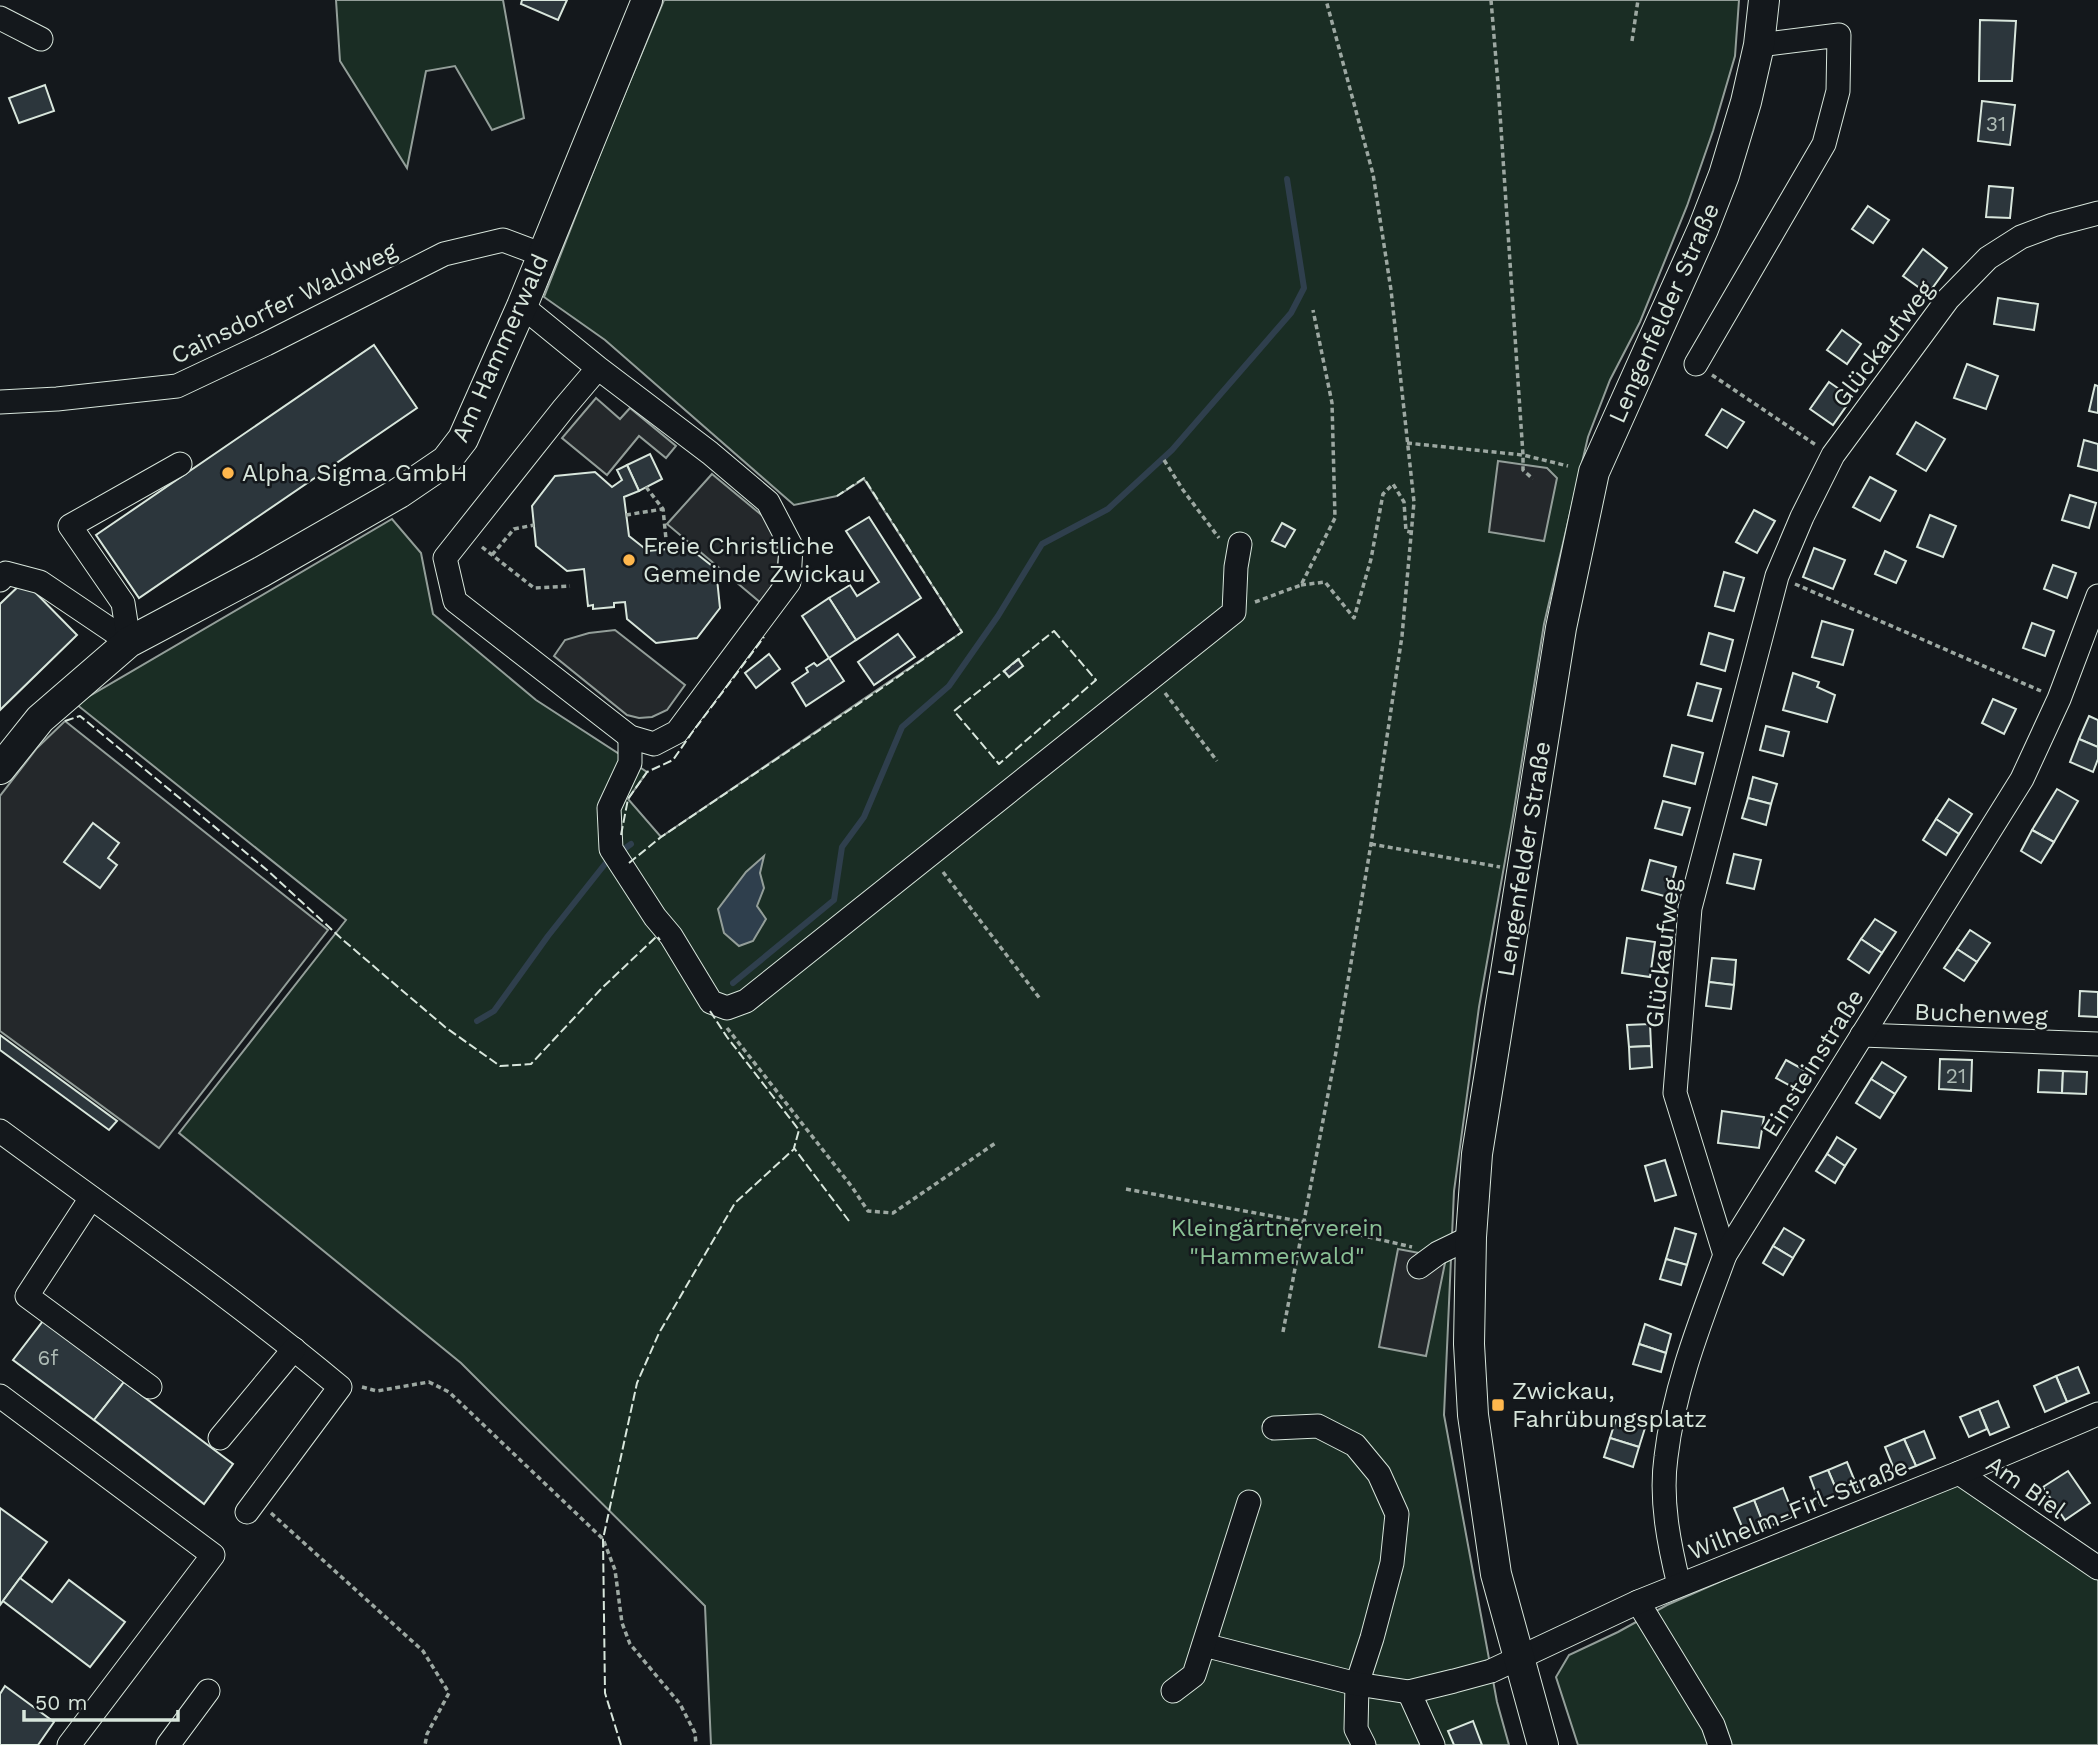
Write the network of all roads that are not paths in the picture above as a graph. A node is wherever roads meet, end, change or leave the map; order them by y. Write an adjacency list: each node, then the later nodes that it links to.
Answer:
1 (647, 0): 7 (main road, Am Hammerwald)
2 (1764, 0): 5 (main road, Lengenfelder Straße)
3 (0, 18): 4 (street)
4 (41, 39)
5 (1759, 45): 9 (street); 23 (main road, Lengenfelder Straße)
6 (2098, 213): 24 (street, Glückaufweg)
7 (543, 255): 8 (main road, Am Hammerwald); 11 (street, Cainsdorfer Waldweg)
8 (522, 306): 10 (street); 16 (main road, Am Hammerwald)
9 (1696, 364)
10 (598, 368): 17 (street); 17 (street)
11 (0, 402)
12 (180, 464): 16 (street)
13 (1240, 544): 17 (street)
14 (0, 580): 16 (street)
15 (2098, 596): 19 (street, Einsteinstraße)
16 (130, 642): 18 (main road, Am Hammerwald)
17 (630, 737)
18 (0, 769)
19 (1862, 1035): 20 (street, Buchenweg); 24 (street, Einsteinstraße)
20 (2098, 1044)
21 (0, 1130): 22 (street)
22 (92, 1198): 26 (street); 27 (street)
23 (1472, 1237): 25 (street); 39 (main road, Lengenfelder Straße)
24 (1725, 1255): 36 (street, Einsteinstraße)
25 (1419, 1267)
26 (294, 1349): 31 (street); 34 (street)
27 (150, 1387)
28 (0, 1396): 44 (street)
29 (2098, 1414): 32 (street, Wilhelm-Firl-Straße)
30 (1274, 1429): 40 (street)
31 (220, 1438)
32 (1959, 1473): 35 (street, Am Biel); 36 (street, Wilhelm-Firl-Straße)
33 (1249, 1503): 38 (street)
34 (252, 1506)
35 (2098, 1568)
36 (1679, 1585): 37 (street, Wilhelm-Firl-Straße)
37 (1638, 1602): 39 (street, Wilhelm-Firl-Straße); 49 (street)
38 (1204, 1644): 40 (street); 42 (street)
39 (1519, 1658): 43 (street, Wilhelm-Firl-Straße); 48 (main road, Lengenfelder Straße)
40 (1357, 1684): 43 (street); 46 (street)
41 (208, 1691): 45 (street)
42 (1172, 1691)
43 (1409, 1692): 47 (street)
44 (69, 1745)
45 (168, 1745)
46 (1363, 1745)
47 (1433, 1745)
48 (1543, 1745)
49 (1720, 1745)

